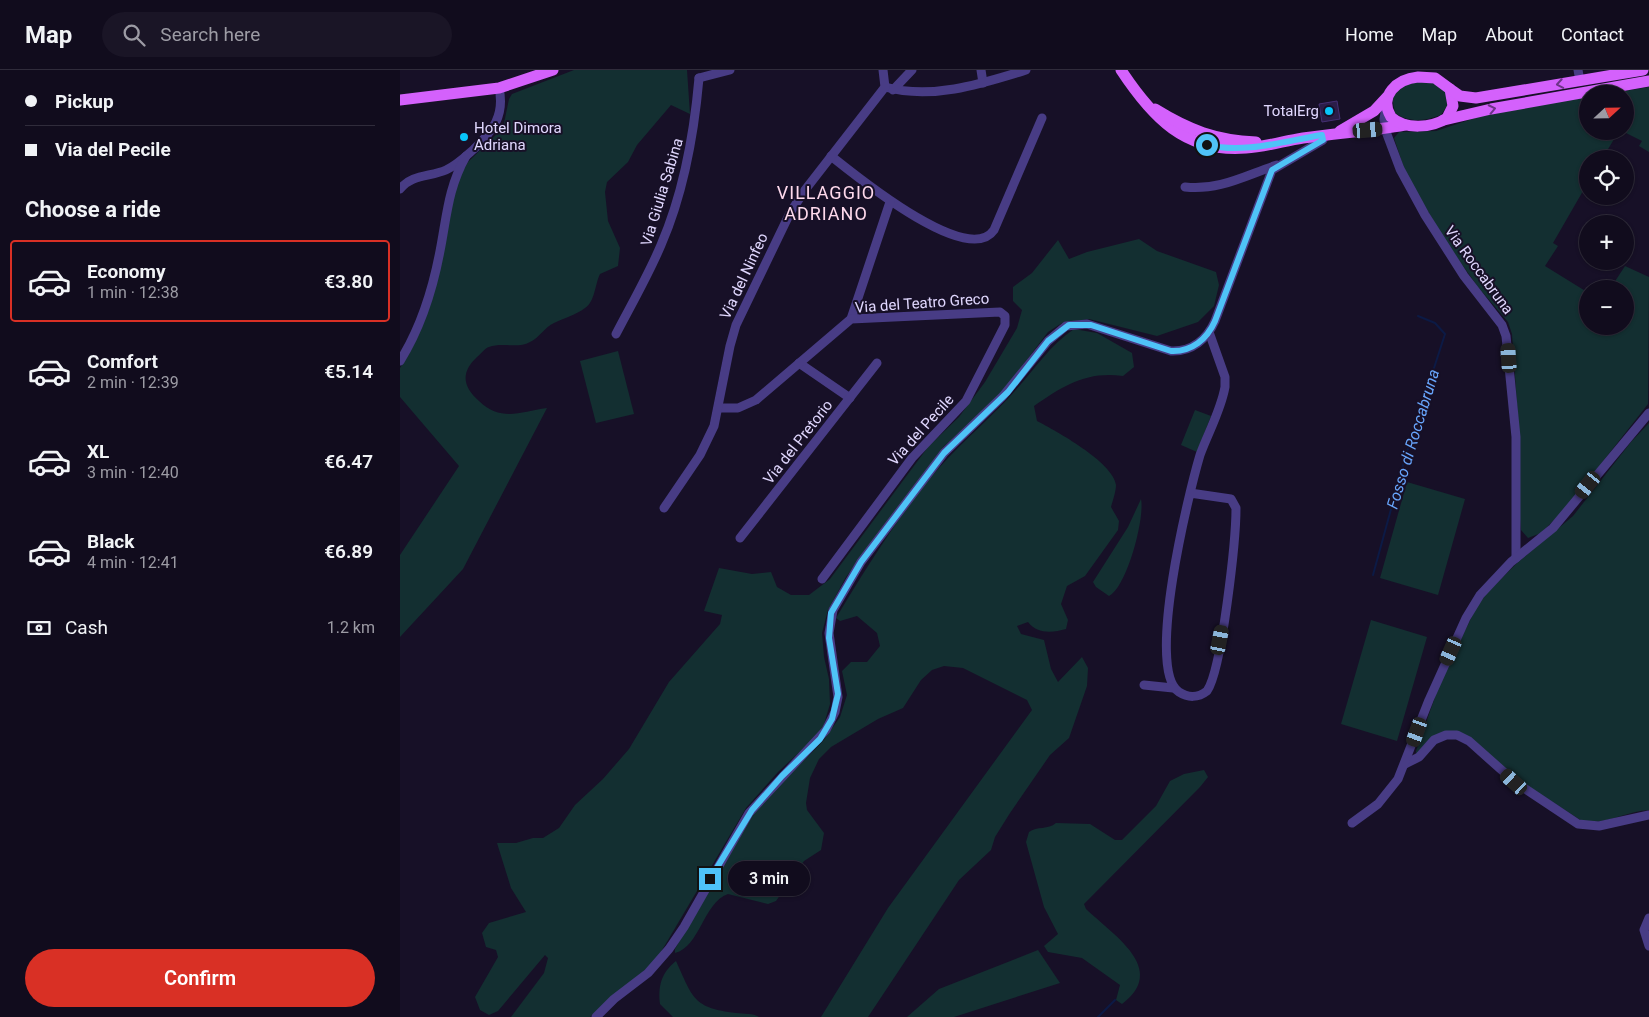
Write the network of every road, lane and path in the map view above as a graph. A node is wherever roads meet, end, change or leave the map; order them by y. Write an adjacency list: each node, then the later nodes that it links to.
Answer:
1 (553, 70): 17 (main road)
2 (730, 70): 11 (street)
3 (883, 70): 18 (street)
4 (912, 70): 18 (street, Via del Ninfeo)
5 (981, 70): 15 (street)
6 (1026, 70): 15 (street)
7 (1121, 70): 25 (main road)
8 (1426, 70): 13 (main road)
9 (1441, 70): 16 (main road)
10 (1643, 70): 12 (main road)
11 (697, 74): 35 (street, Via Giulia Sabina)
12 (1579, 75): 16 (main road, one-way to 16)
13 (1412, 77): 16 (main road); 20 (main road)
14 (1649, 81): 22 (main road, one-way to 14)
15 (983, 83): 18 (street)
16 (1448, 86): 22 (main road)
17 (499, 88): 19 (main road); 26 (street)
18 (889, 89): 27 (street, Via del Ninfeo)
19 (400, 100)
20 (1387, 102): 23 (main road); 24 (street); 25 (main road)
21 (1042, 118): 31 (street)
22 (1444, 120): 23 (main road)
23 (1406, 125): 24 (main road)
24 (1385, 129): 25 (main road); 45 (street, Via Roccabruna)
25 (1328, 135): 28 (street)
26 (466, 156): 30 (street); 36 (street)
27 (832, 156): 31 (street); 40 (street, Via del Ninfeo)
28 (1282, 163): 29 (street); 34 (street)
29 (1185, 187)
30 (400, 189)
31 (890, 202): 33 (street)
32 (1005, 316): 33 (street, Via del Teatro Greco); 46 (street, Via del Pecile)
33 (851, 319): 37 (street, Via del Teatro Greco)
34 (1209, 332): 42 (street); 54 (street)
35 (616, 334)
36 (400, 362)
37 (799, 363): 39 (street); 40 (street, Via del Teatro Greco)
38 (877, 363): 39 (street, Via del Pretorio)
39 (850, 398): 44 (street, Via del Pretorio)
40 (720, 408): 43 (street, Via del Ninfeo)
41 (1649, 413): 45 (street)
42 (1190, 493): 48 (street); 48 (street)
43 (664, 508)
44 (740, 538)
45 (1516, 558): 49 (street)
46 (822, 579)
47 (1144, 685): 48 (street)
48 (1173, 688)
49 (1405, 764): 50 (street); 51 (street)
50 (1649, 814)
51 (1352, 823)
52 (1649, 918): 53 (street)
53 (1649, 946)
54 (596, 1017)

